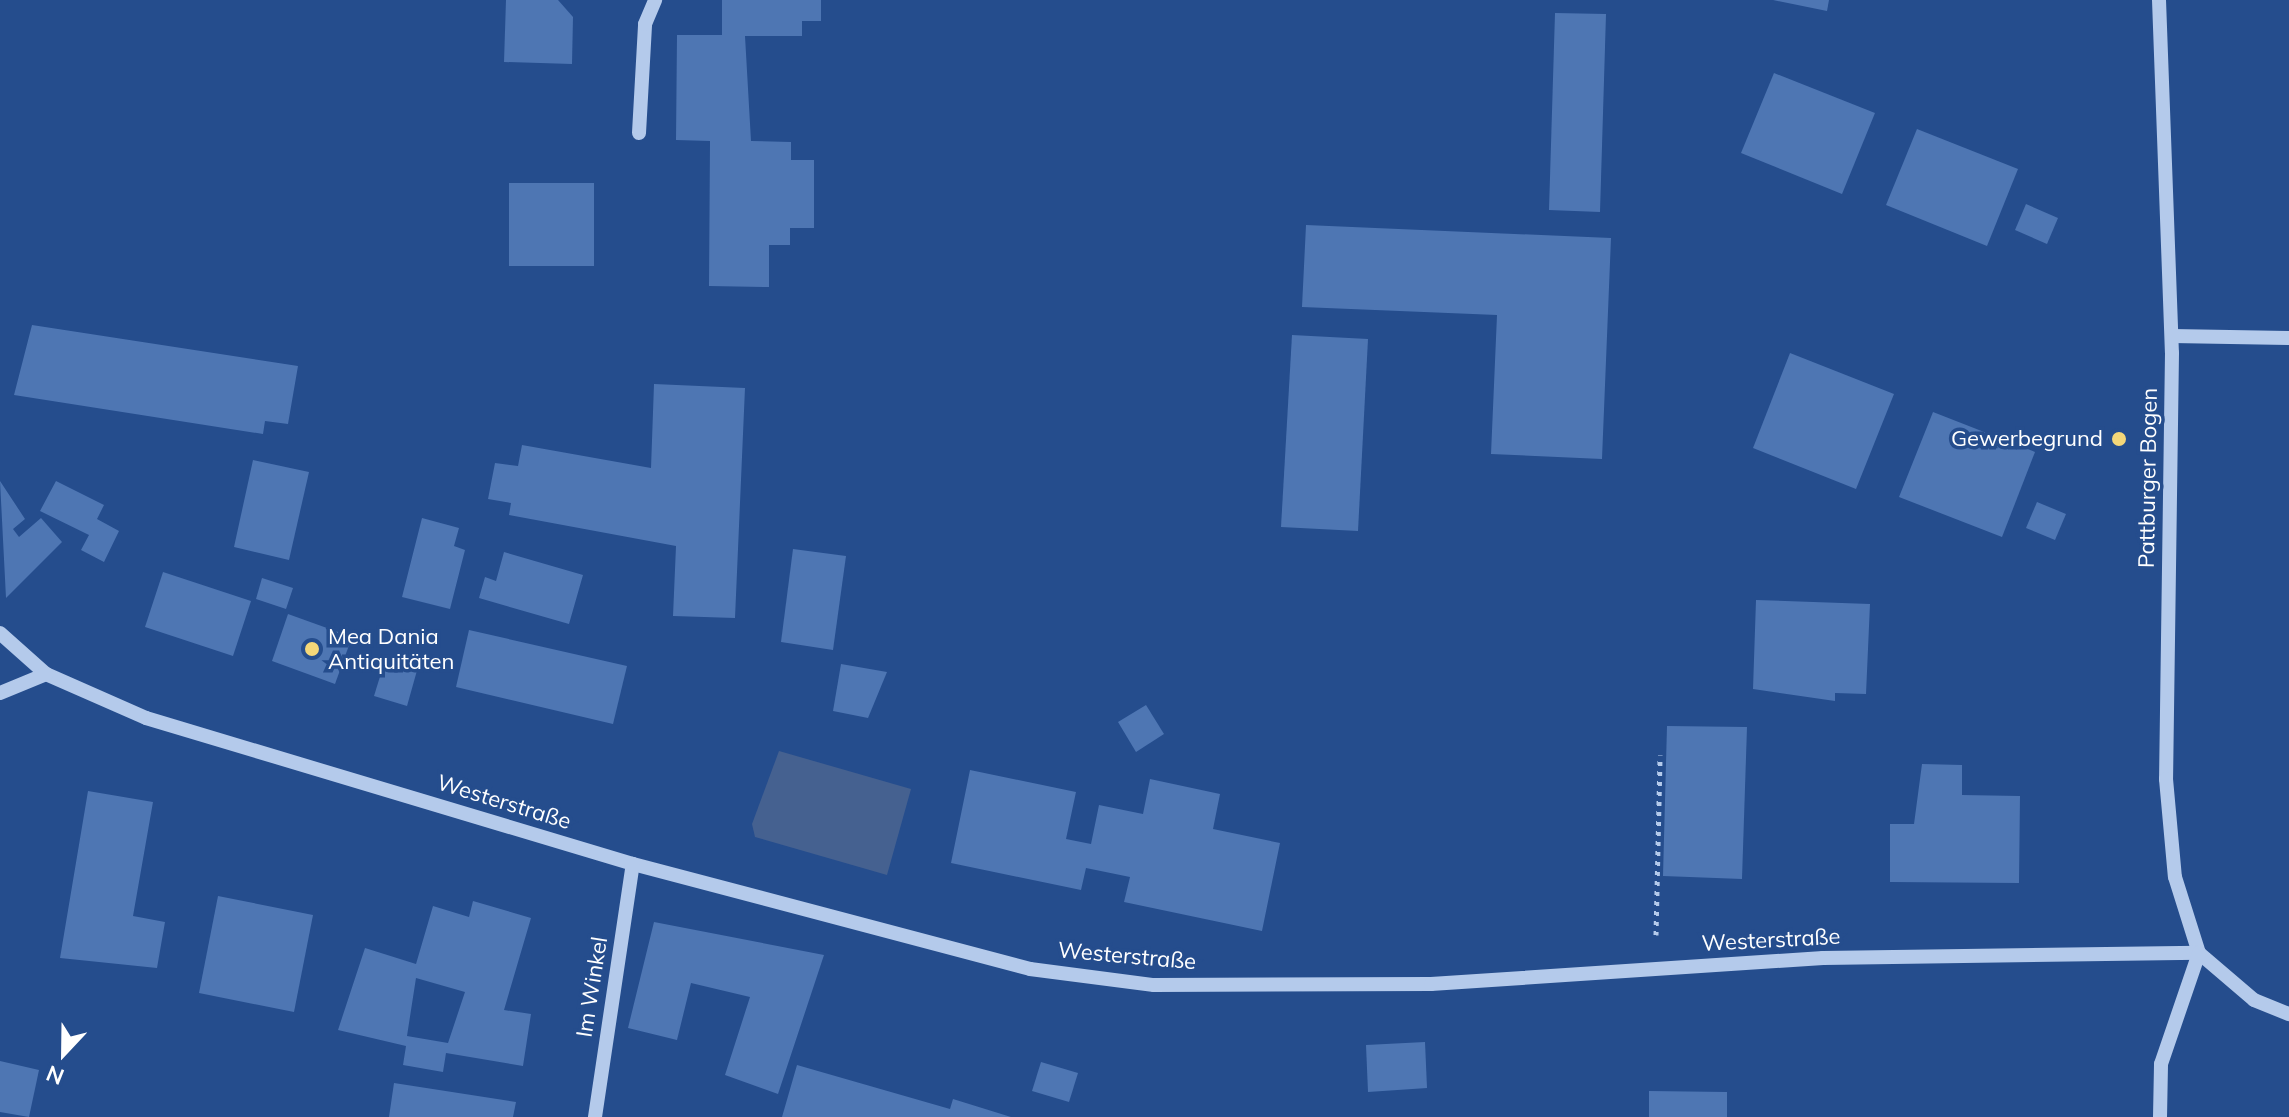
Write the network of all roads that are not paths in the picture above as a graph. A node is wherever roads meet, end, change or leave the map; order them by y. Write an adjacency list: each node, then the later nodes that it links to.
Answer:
1 (655, 0): 3 (street)
2 (2159, 0): 4 (street, Pattburger Bogen)
3 (639, 133)
4 (2172, 336): 5 (street); 10 (street, Pattburger Bogen)
5 (2289, 338)
6 (0, 633): 7 (street, Westerstraße)
7 (46, 674): 8 (street); 9 (street, Westerstraße)
8 (0, 693)
9 (633, 864): 10 (street, Westerstraße); 12 (street, Im Winkel)
10 (2199, 953): 11 (street); 13 (street)
11 (2289, 1014)
12 (595, 1117)
13 (2160, 1117)

